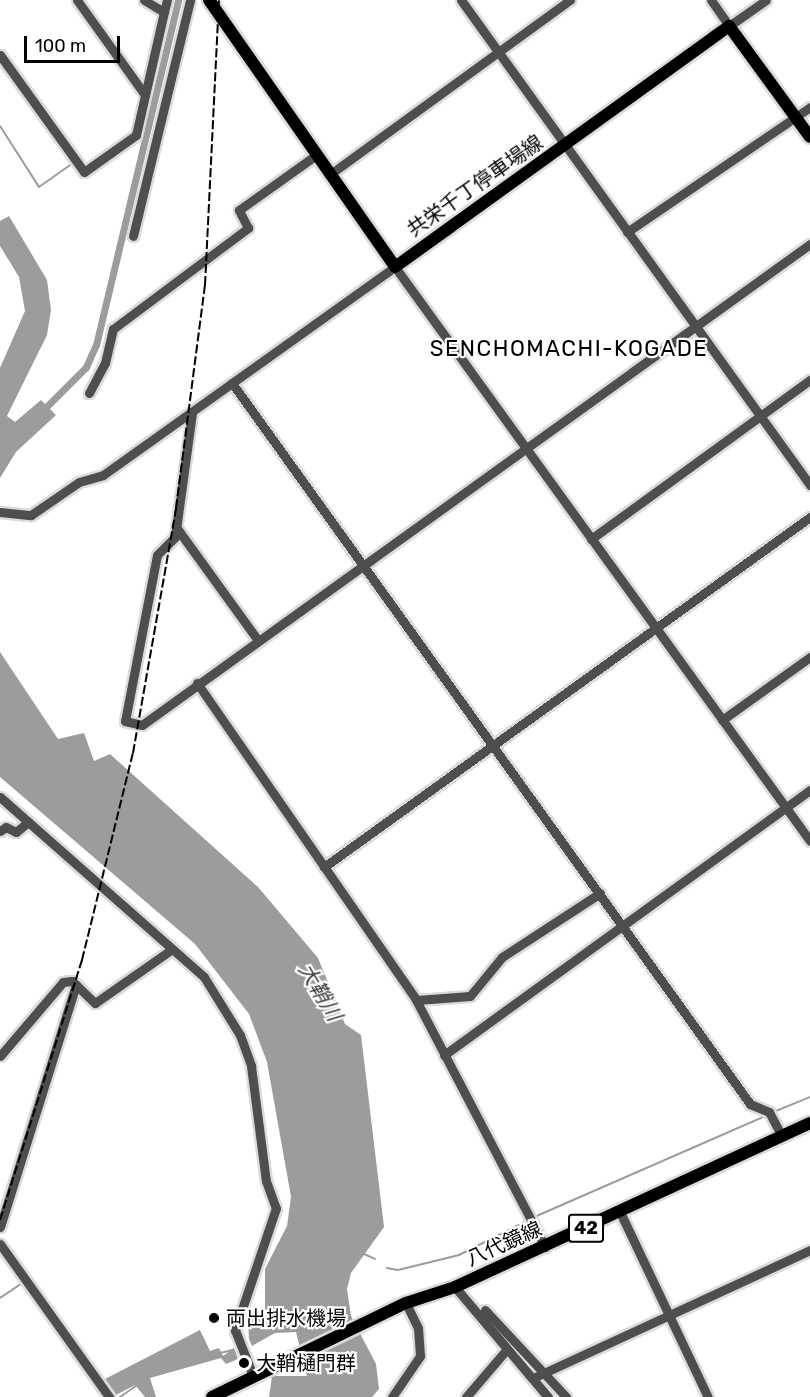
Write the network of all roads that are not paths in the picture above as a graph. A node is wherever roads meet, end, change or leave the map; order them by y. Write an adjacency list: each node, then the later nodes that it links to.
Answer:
1 (76, 0): 14 (street)
2 (144, 0): 10 (street)
3 (167, 0): 10 (street)
4 (190, 0): 22 (street)
5 (462, 0): 12 (street)
6 (570, 0): 12 (street)
7 (711, 0): 11 (street)
8 (766, 0): 11 (street)
9 (215, 2): 19 (main road)
10 (164, 12): 14 (street)
11 (729, 26): 16 (main road); 18 (main road, 共栄千丁停車場線)
12 (501, 52): 18 (street); 20 (street)
13 (0, 56): 14 (street)
14 (145, 95)
15 (810, 107): 16 (street)
16 (794, 114): 17 (main road); 21 (street)
17 (810, 137)
18 (565, 146): 21 (street); 24 (main road, 共栄千丁停車場線)
19 (316, 155): 20 (main road); 28 (street)
20 (329, 175): 24 (main road)
21 (627, 232): 25 (street)
22 (133, 236)
23 (810, 244): 25 (street)
24 (395, 267): 27 (street); 31 (street)
25 (695, 326): 30 (street); 31 (street)
26 (810, 380): 30 (street)
27 (232, 383): 29 (street); 37 (street)
28 (89, 393)
29 (192, 413): 33 (street); 35 (street)
30 (761, 416): 32 (street); 36 (street)
31 (525, 448): 36 (street); 37 (street)
32 (810, 485)
33 (0, 512)
34 (810, 517): 38 (street)
35 (177, 527): 39 (street); 41 (street)
36 (591, 539): 38 (street)
37 (364, 564): 39 (street); 43 (street)
38 (656, 629): 42 (street); 43 (street)
39 (257, 639): 41 (street)
40 (810, 657): 42 (street)
41 (197, 683): 50 (street)
42 (722, 720): 46 (street)
43 (494, 745): 50 (street); 51 (street)
44 (810, 790): 46 (street)
45 (0, 797): 47 (street)
46 (785, 808): 49 (street); 52 (street)
47 (28, 822): 48 (street); 53 (street)
48 (0, 831)
49 (810, 841)
50 (324, 867): 55 (street)
51 (600, 893): 52 (street); 55 (street)
52 (623, 925): 56 (street); 59 (street)
53 (172, 949): 54 (street); 71 (street)
54 (76, 986): 57 (street); 61 (street)
55 (417, 1000): 56 (street)
56 (444, 1055): 63 (street)
57 (0, 1056)
58 (810, 1124): 59 (main road, 八代鏡線 / 42)
59 (781, 1135): 60 (main road, 八代鏡線 / 42)
60 (620, 1212): 63 (main road, 八代鏡線 / 42); 69 (street)
61 (0, 1227)
62 (0, 1244): 76 (street)
63 (545, 1247): 65 (main road, 八代鏡線 / 42)
64 (810, 1250): 69 (street)
65 (455, 1287): 66 (main road, 八代鏡線 / 42); 70 (street)
66 (406, 1303): 74 (main road, 八代鏡線 / 42); 77 (street)
67 (484, 1310): 70 (street)
68 (233, 1315): 71 (street)
69 (668, 1315): 73 (street); 82 (street)
70 (496, 1331): 72 (street)
71 (236, 1334): 74 (street)
72 (513, 1352): 73 (street); 75 (street); 80 (street)
73 (544, 1372): 75 (street); 81 (street)
74 (253, 1376): 79 (main road, 八代鏡線 / 42)
75 (533, 1378): 78 (street)
76 (107, 1395)
77 (396, 1395)
78 (545, 1396)
79 (212, 1397)
80 (466, 1397)
81 (566, 1397)
82 (708, 1397)

